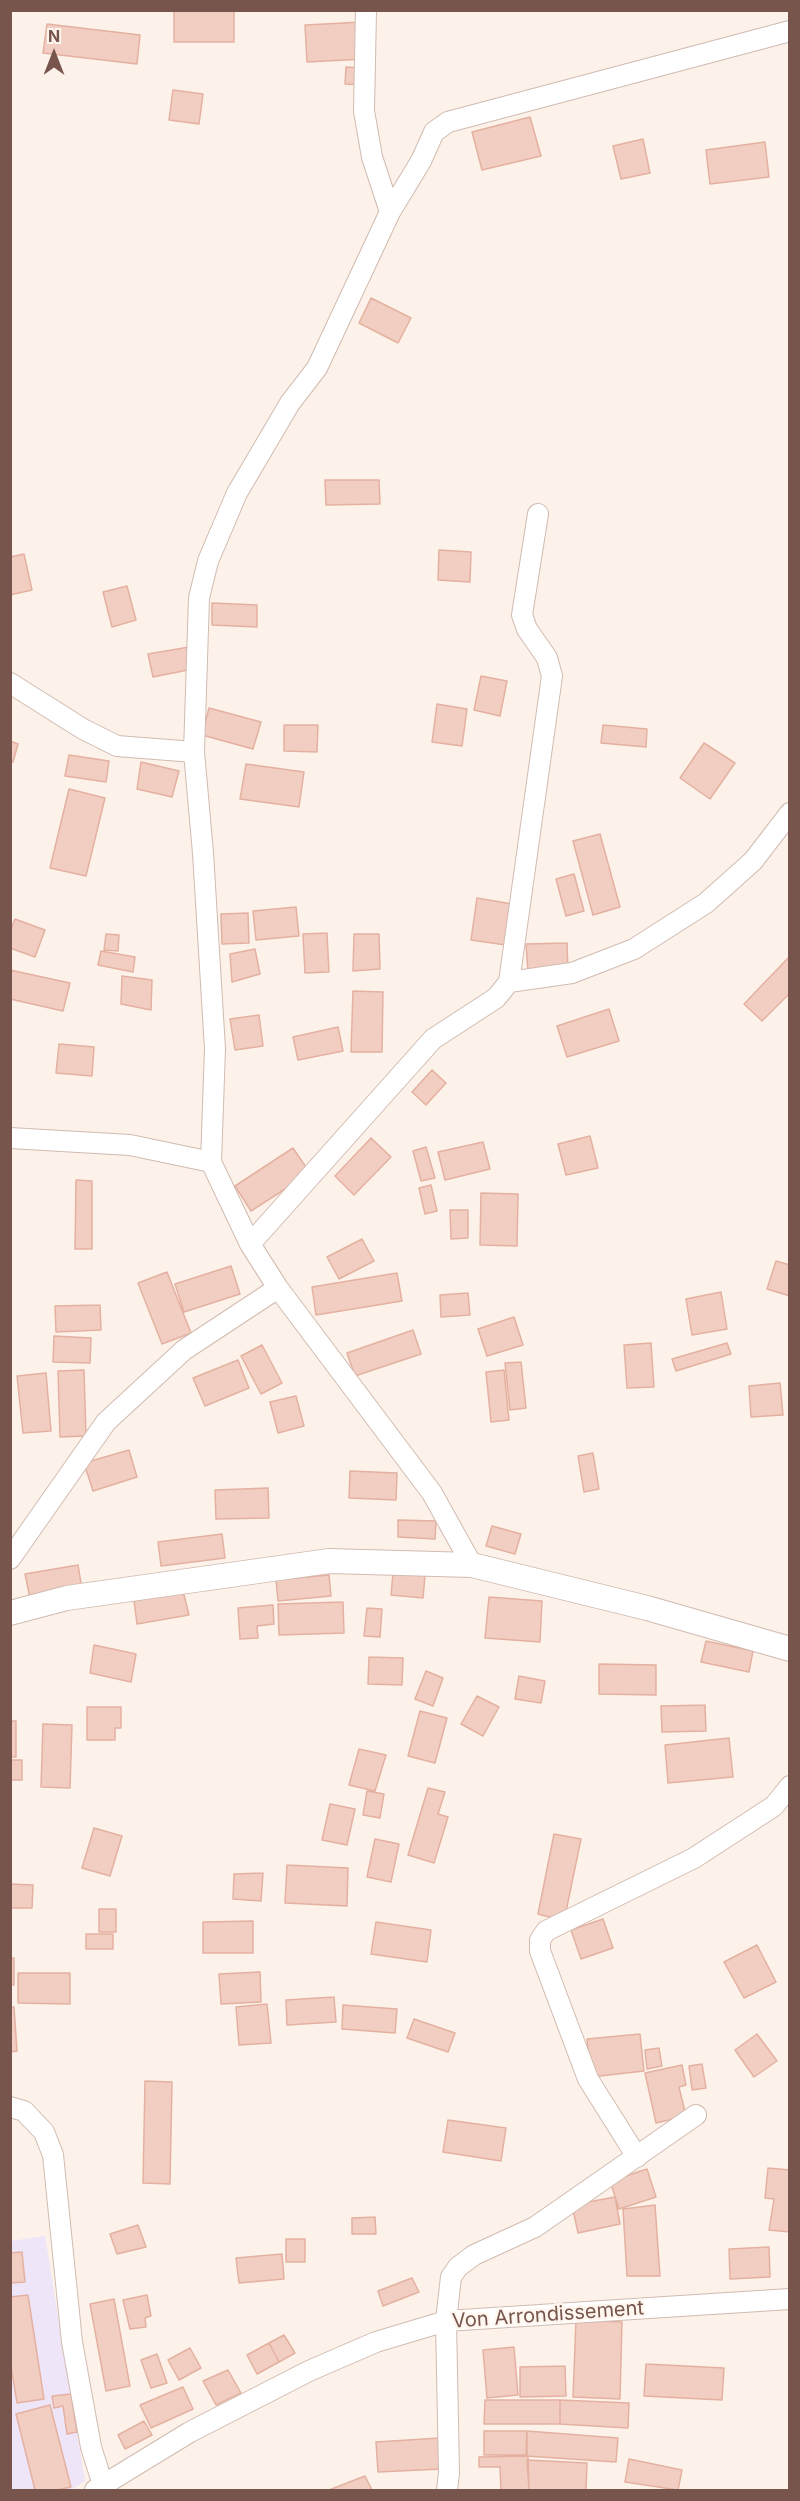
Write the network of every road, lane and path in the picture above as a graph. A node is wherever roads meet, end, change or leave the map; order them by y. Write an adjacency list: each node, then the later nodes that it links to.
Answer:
1 (366, 10): 3 (street)
2 (789, 31): 3 (street)
3 (390, 212): 6 (street)
4 (538, 514): 8 (street)
5 (10, 683): 6 (street)
6 (194, 752): 10 (street)
7 (789, 813): 8 (street)
8 (509, 982): 11 (street)
9 (10, 1138): 10 (street)
10 (211, 1162): 11 (street)
11 (250, 1244): 12 (street)
12 (278, 1288): 13 (street); 14 (street)
13 (10, 1559)
14 (472, 1565): 15 (street); 16 (street)
15 (10, 1613)
16 (789, 1649)
17 (789, 1786): 20 (street)
18 (10, 2107): 23 (street)
19 (696, 2115): 20 (street)
20 (637, 2157): 22 (street)
21 (789, 2299): 22 (street, Von Arrondissement)
22 (446, 2321): 23 (street, Von Arrondissement); 24 (street)
23 (99, 2488)
24 (447, 2490)

